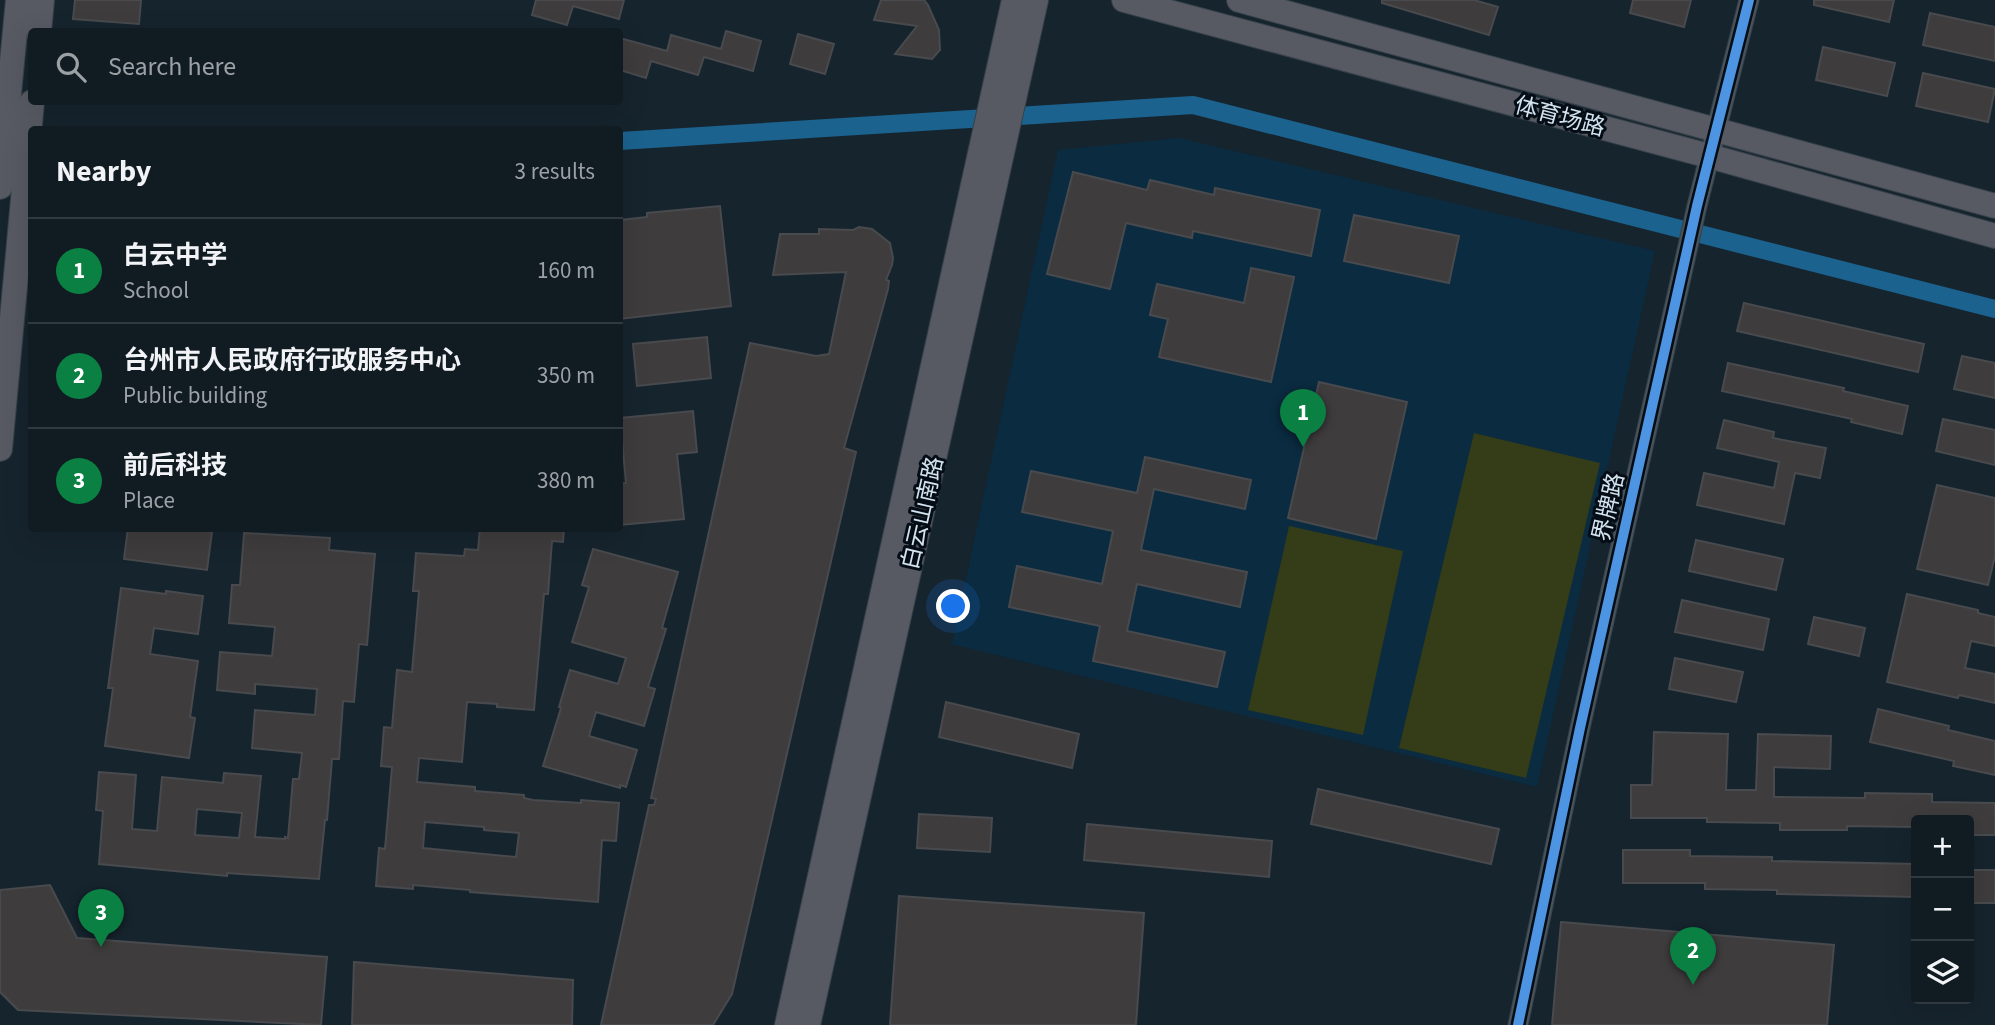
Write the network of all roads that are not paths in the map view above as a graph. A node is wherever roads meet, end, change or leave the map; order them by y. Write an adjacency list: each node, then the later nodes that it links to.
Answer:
1 (18, 0): 14 (main road)
2 (42, 0): 8 (main road)
3 (1014, 0): 9 (main road, 白云山南路)
4 (1036, 0): 9 (main road, 白云山南路)
5 (1124, 0): 12 (main road, 体育场路)
6 (1239, 0): 11 (main road, 体育场路)
7 (1749, 0): 11 (street, 界牌路)
8 (39, 28)
9 (1006, 87): 13 (main road, 白云山南路)
10 (31, 105): 14 (main road)
11 (1716, 129): 12 (street, 界牌路); 15 (main road, 体育场路)
12 (1709, 156): 16 (main road, 体育场路); 20 (street, 界牌路)
13 (990, 157): 18 (main road, 白云山南路); 19 (main road, 白云山南路)
14 (9, 177): 17 (main road)
15 (1995, 206)
16 (1995, 236)
17 (0, 449)
18 (787, 1025)
19 (808, 1025)
20 (1518, 1025)

